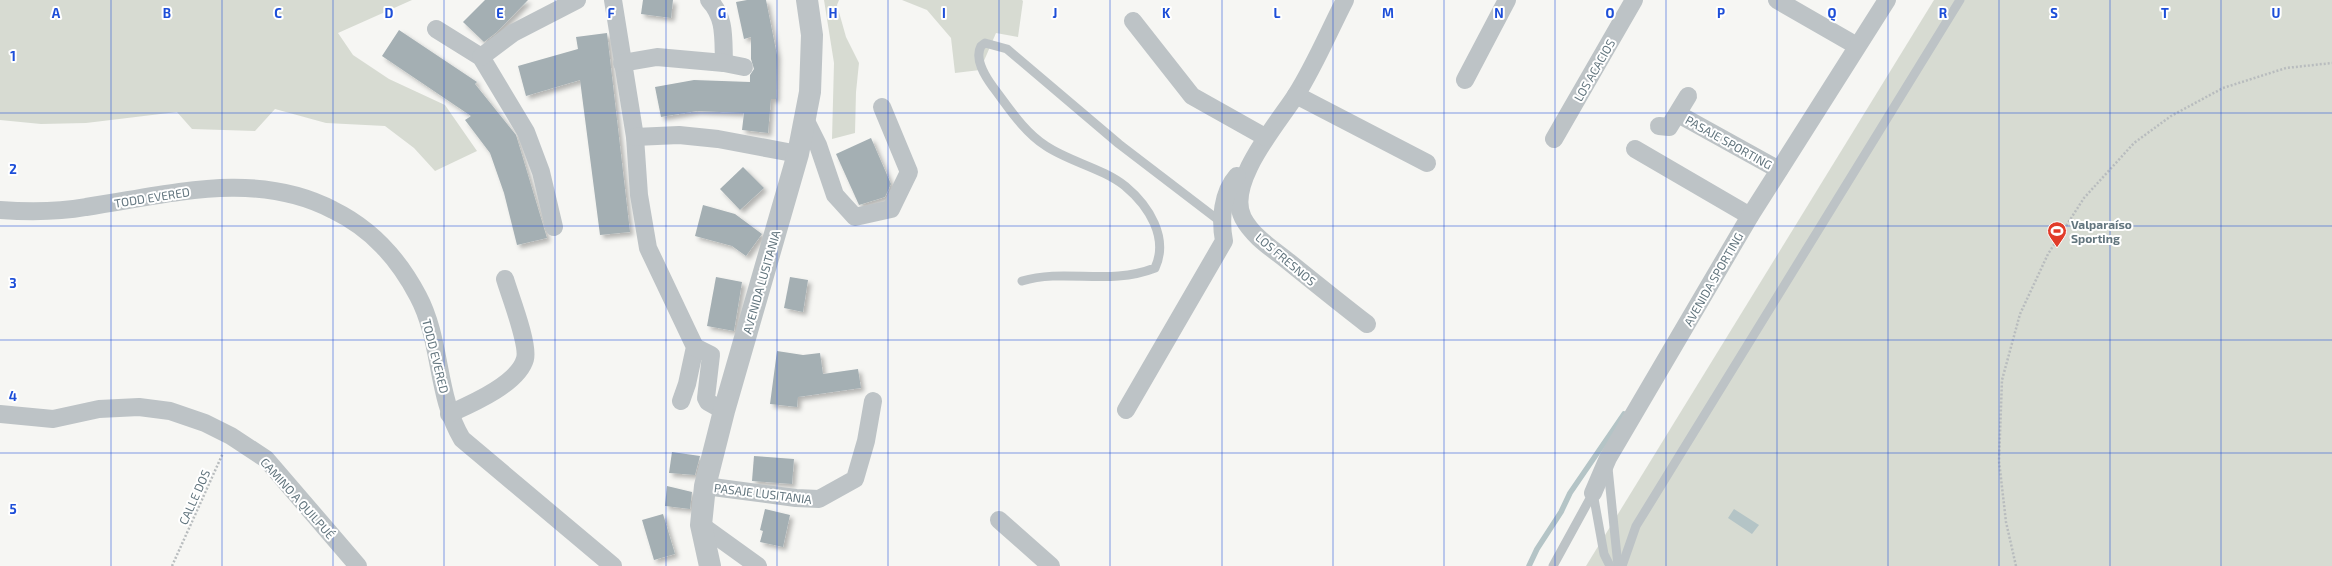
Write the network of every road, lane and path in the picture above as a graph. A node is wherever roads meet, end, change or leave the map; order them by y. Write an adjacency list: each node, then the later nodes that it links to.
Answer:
1 (577, 0): 14 (street)
2 (613, 0): 15 (street)
3 (709, 0): 16 (street)
4 (807, 0): 24 (street, AVENIDA LUSITANIA)
5 (1345, 0): 20 (street, LOS FRESNOS)
6 (1507, 0): 19 (street)
7 (1634, 0): 28 (street, LOS ACACIOS)
8 (1777, 0): 13 (street)
9 (1887, 0): 13 (street, AVENIDA SPORTING)
10 (1960, 0): 63 (lane)
11 (1133, 22): 27 (street)
12 (436, 29): 14 (street)
13 (1857, 46): 33 (street, AVENIDA SPORTING)
14 (482, 57): 37 (street)
15 (622, 63): 16 (street); 26 (street)
16 (724, 63): 18 (street)
17 (2332, 63): 64 (path)
18 (744, 68)
19 (1465, 80)
20 (1296, 95): 27 (street, LOS FRESNOS); 32 (street)
21 (1688, 96): 23 (street, PASAJE SPORTING)
22 (882, 107): 24 (street)
23 (1678, 114): 25 (street, PASAJE SPORTING); 33 (street, PASAJE SPORTING)
24 (805, 119): 30 (street, AVENIDA LUSITANIA)
25 (1659, 126)
26 (635, 137): 30 (street); 41 (street)
27 (1265, 137): 31 (street, LOS FRESNOS)
28 (1554, 139)
29 (1635, 149): 35 (street)
30 (798, 154): 45 (street, AVENIDA LUSITANIA)
31 (1255, 156): 36 (street); 40 (street, LOS FRESNOS)
32 (1427, 163)
33 (1779, 170): 35 (street, AVENIDA SPORTING)
34 (0, 210): 47 (street, TODD EVERED)
35 (1750, 216): 49 (street, AVENIDA SPORTING)
36 (1221, 222): 39 (lane); 44 (street)
37 (554, 227)
38 (505, 279): 47 (street)
39 (1022, 281)
40 (1367, 324)
41 (695, 347): 42 (street); 45 (street)
42 (681, 400)
43 (873, 400): 50 (street, PASAJE LUSITANIA)
44 (1126, 410)
45 (724, 411): 50 (street, AVENIDA LUSITANIA)
46 (0, 414): 48 (street, CAMINO A QUILPUÉ)
47 (449, 414): 56 (street, TODD EVERED)
48 (231, 436): 54 (path, CALLE DOS); 55 (street, CAMINO A QUILPUÉ)
49 (1608, 458): 51 (street, AVENIDA SPORTING); 62 (lane)
50 (705, 486): 53 (street, AVENIDA LUSITANIA)
51 (1593, 493): 60 (lane, AVENIDA SPORTING); 61 (lane)
52 (999, 520): 59 (street)
53 (701, 525): 57 (street, AVENIDA LUSITANIA); 58 (street)
54 (172, 566)
55 (358, 566)
56 (613, 566)
57 (710, 566)
58 (758, 566)
59 (1051, 566)
60 (1553, 566)
61 (1610, 566)
62 (1618, 566)
63 (1622, 566)
64 (2016, 566)

